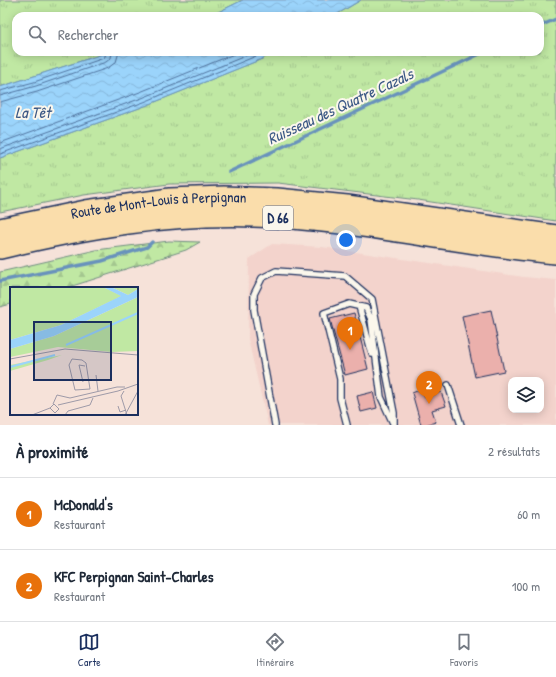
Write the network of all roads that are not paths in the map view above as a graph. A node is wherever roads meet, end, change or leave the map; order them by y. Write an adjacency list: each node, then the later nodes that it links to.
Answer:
1 (0, 229): 2 (highway, Route de Mont-Louis à Perpignan / D 66)
2 (528, 232): 3 (highway); 4 (highway, Route de Mont-Louis à Perpignan / D 66)
3 (556, 233)
4 (556, 236)
5 (0, 248): 6 (highway, Route de Mont-Louis à Perpignan / D 66)
6 (556, 253)
7 (448, 385): 11 (lane)
8 (275, 425): 10 (lane)
9 (347, 425): 10 (lane)
10 (394, 425)
11 (461, 425)

